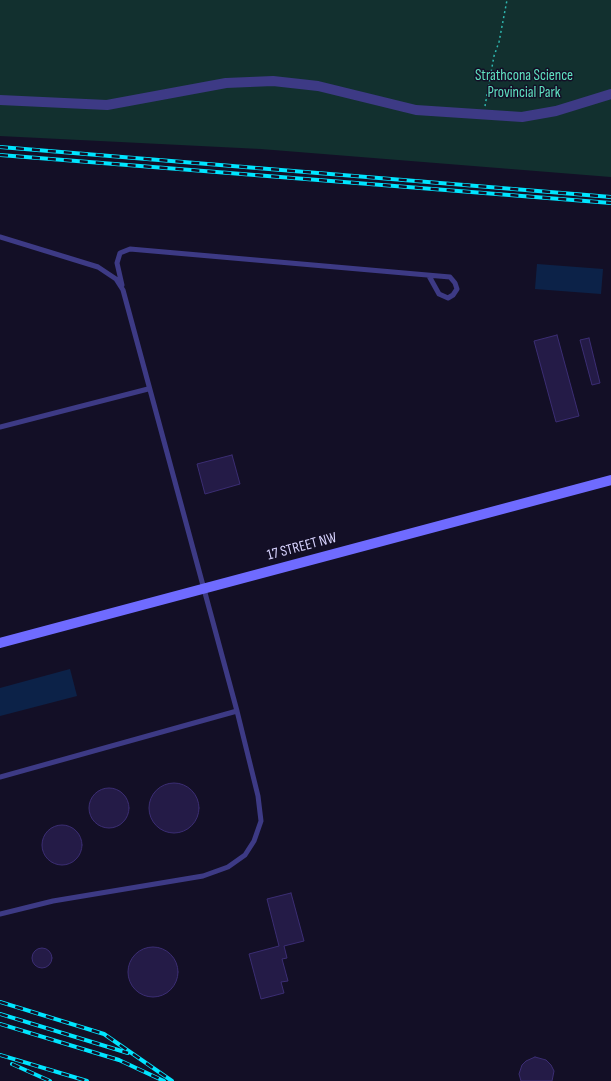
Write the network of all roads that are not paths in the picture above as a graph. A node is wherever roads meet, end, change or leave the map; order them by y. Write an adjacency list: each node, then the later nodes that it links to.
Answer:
1 (611, 94): 2 (street)
2 (0, 100)
3 (0, 237): 5 (lane)
4 (429, 276): 4 (lane); 5 (lane)
5 (123, 290): 6 (lane)
6 (148, 389): 7 (lane); 9 (lane)
7 (0, 427)
8 (611, 480): 9 (main road, 17 STREET NW)
9 (205, 588): 10 (main road, 17 STREET NW); 11 (lane)
10 (0, 643)
11 (237, 711): 12 (lane); 13 (lane)
12 (0, 777)
13 (0, 914)

